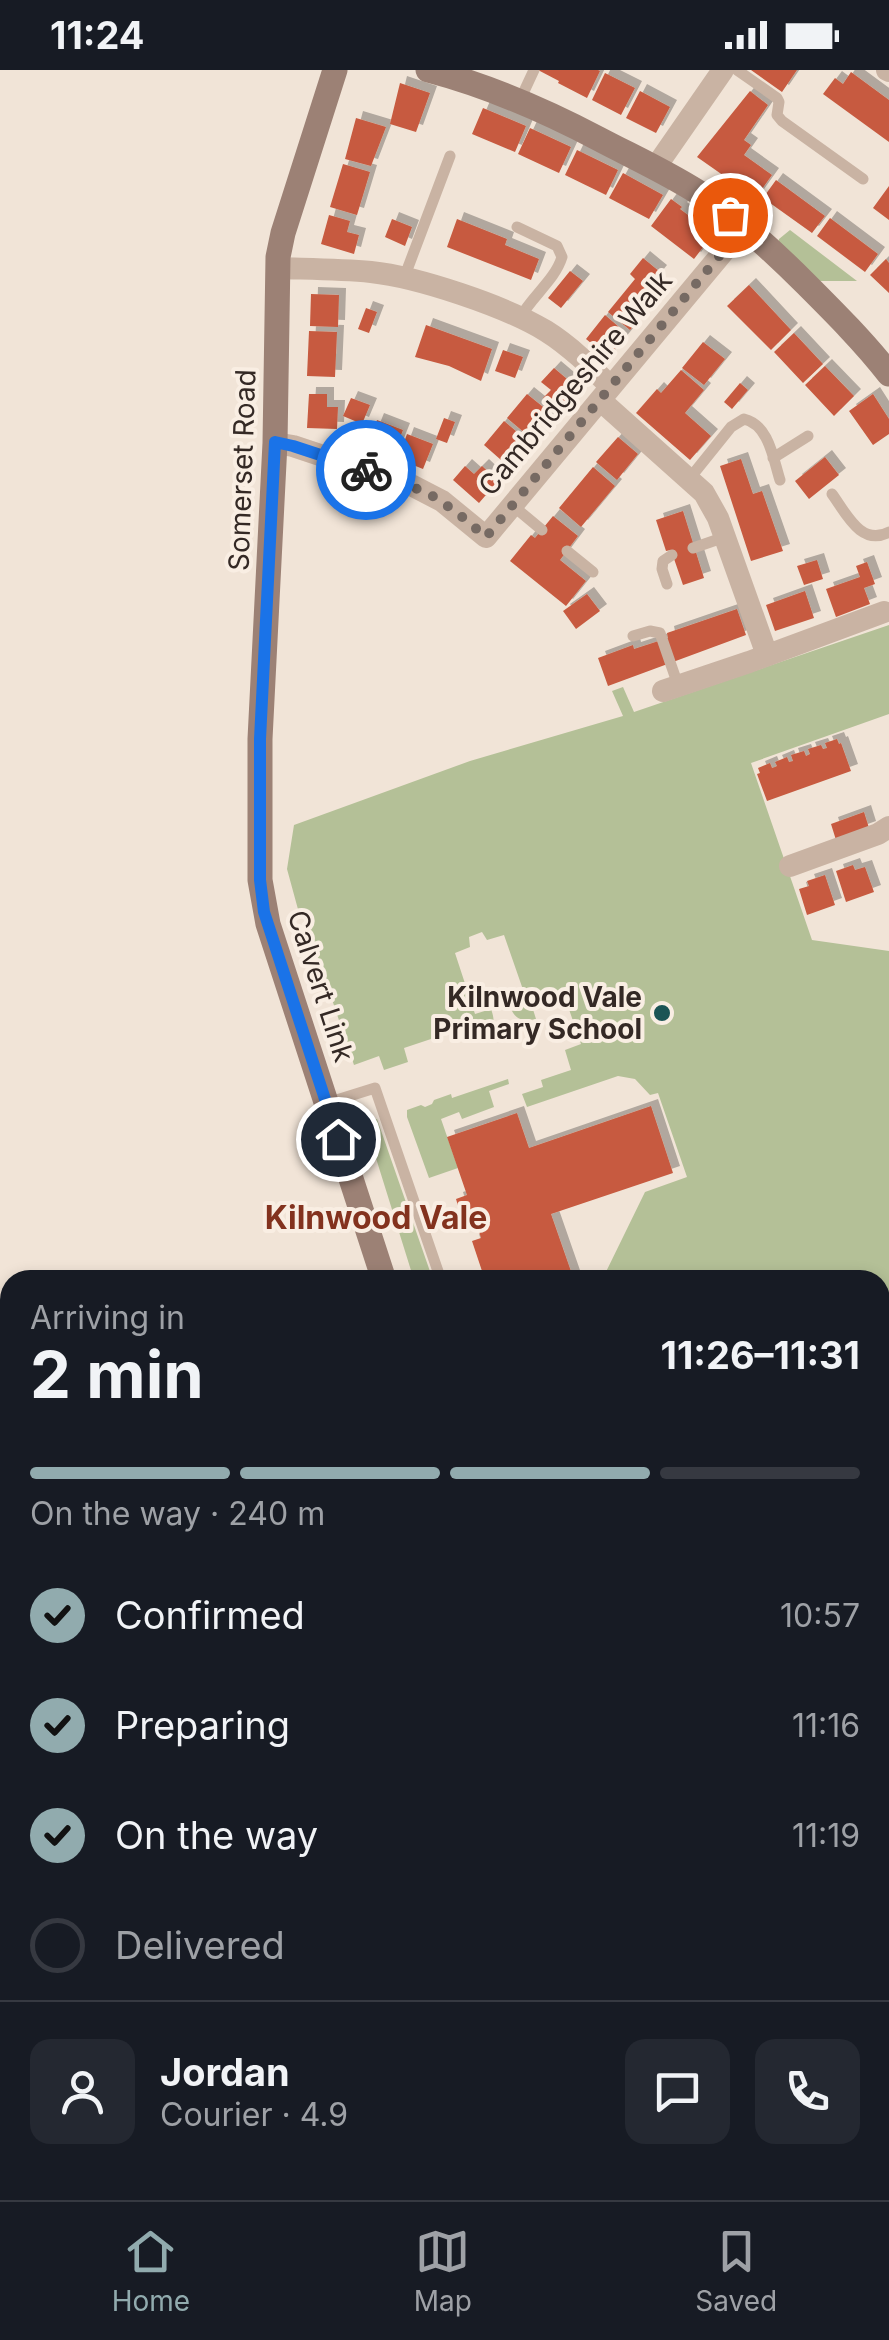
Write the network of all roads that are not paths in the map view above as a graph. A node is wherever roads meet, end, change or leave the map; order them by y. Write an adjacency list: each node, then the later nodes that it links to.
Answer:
1 (335, 70): 12 (street, Somerset Road)
2 (428, 70): 6 (street)
3 (534, 70): 6 (lane)
4 (722, 70): 8 (street)
5 (737, 70): 9 (lane)
6 (520, 100): 8 (street)
7 (450, 156): 13 (lane)
8 (655, 168): 10 (street)
9 (863, 178)
10 (744, 226): 15 (street); 16 (street, Cambridgeshire Walk)
11 (517, 227): 14 (lane)
12 (278, 268): 13 (street); 18 (street, Somerset Road)
13 (404, 278): 14 (street)
14 (520, 318): 16 (street)
15 (889, 374)
16 (605, 393): 20 (street); 23 (street, Cambridgeshire Walk)
17 (808, 436): 19 (lane)
18 (275, 442): 23 (street, Cambridgeshire Walk); 38 (street, Somerset Road)
19 (774, 458): 20 (lane); 21 (lane)
20 (690, 478): 26 (street)
21 (780, 480)
22 (832, 494): 25 (lane)
23 (512, 506): 24 (lane)
24 (542, 530)
25 (889, 532)
26 (725, 536): 27 (lane); 34 (street)
27 (693, 548)
28 (566, 551): 30 (lane)
29 (672, 554): 31 (lane)
30 (594, 572)
31 (667, 584)
32 (884, 612): 34 (street)
33 (633, 636): 35 (lane)
34 (766, 655): 35 (street)
35 (670, 688)
36 (889, 826): 37 (street)
37 (790, 866)
38 (260, 880): 39 (street, Calvert Link)
39 (327, 1103): 40 (street, Calvert Link); 41 (lane)
40 (381, 1270)
41 (438, 1270)

